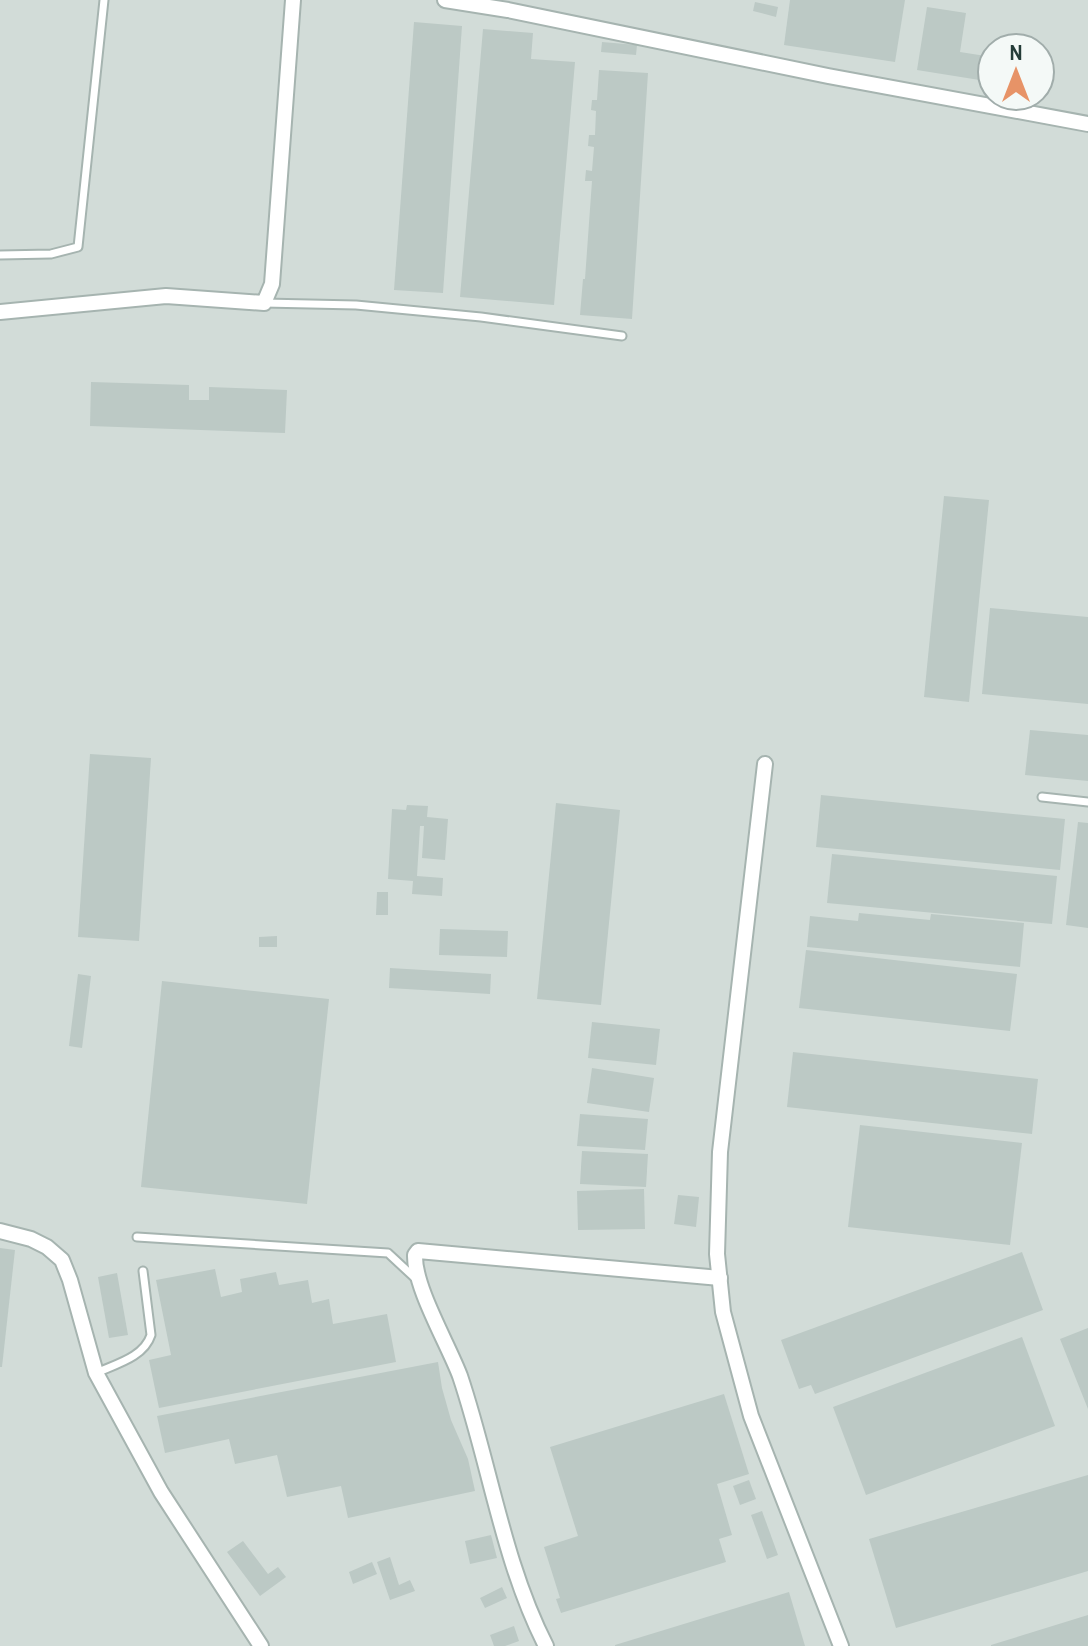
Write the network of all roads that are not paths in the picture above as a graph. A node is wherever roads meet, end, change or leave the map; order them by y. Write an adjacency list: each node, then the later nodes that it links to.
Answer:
1 (104, 0): 5 (lane)
2 (293, 0): 6 (street)
3 (445, 0): 4 (street)
4 (1088, 124)
5 (0, 255)
6 (264, 303): 7 (street); 8 (lane)
7 (0, 312)
8 (622, 336)
9 (765, 764): 15 (street)
10 (1042, 797): 11 (lane)
11 (1088, 802)
12 (0, 1231): 17 (street)
13 (137, 1237): 16 (lane)
14 (143, 1271): 17 (lane)
15 (720, 1278): 16 (street); 20 (street)
16 (423, 1286): 19 (street)
17 (96, 1373): 18 (street)
18 (261, 1646)
19 (546, 1646)
20 (841, 1646)

